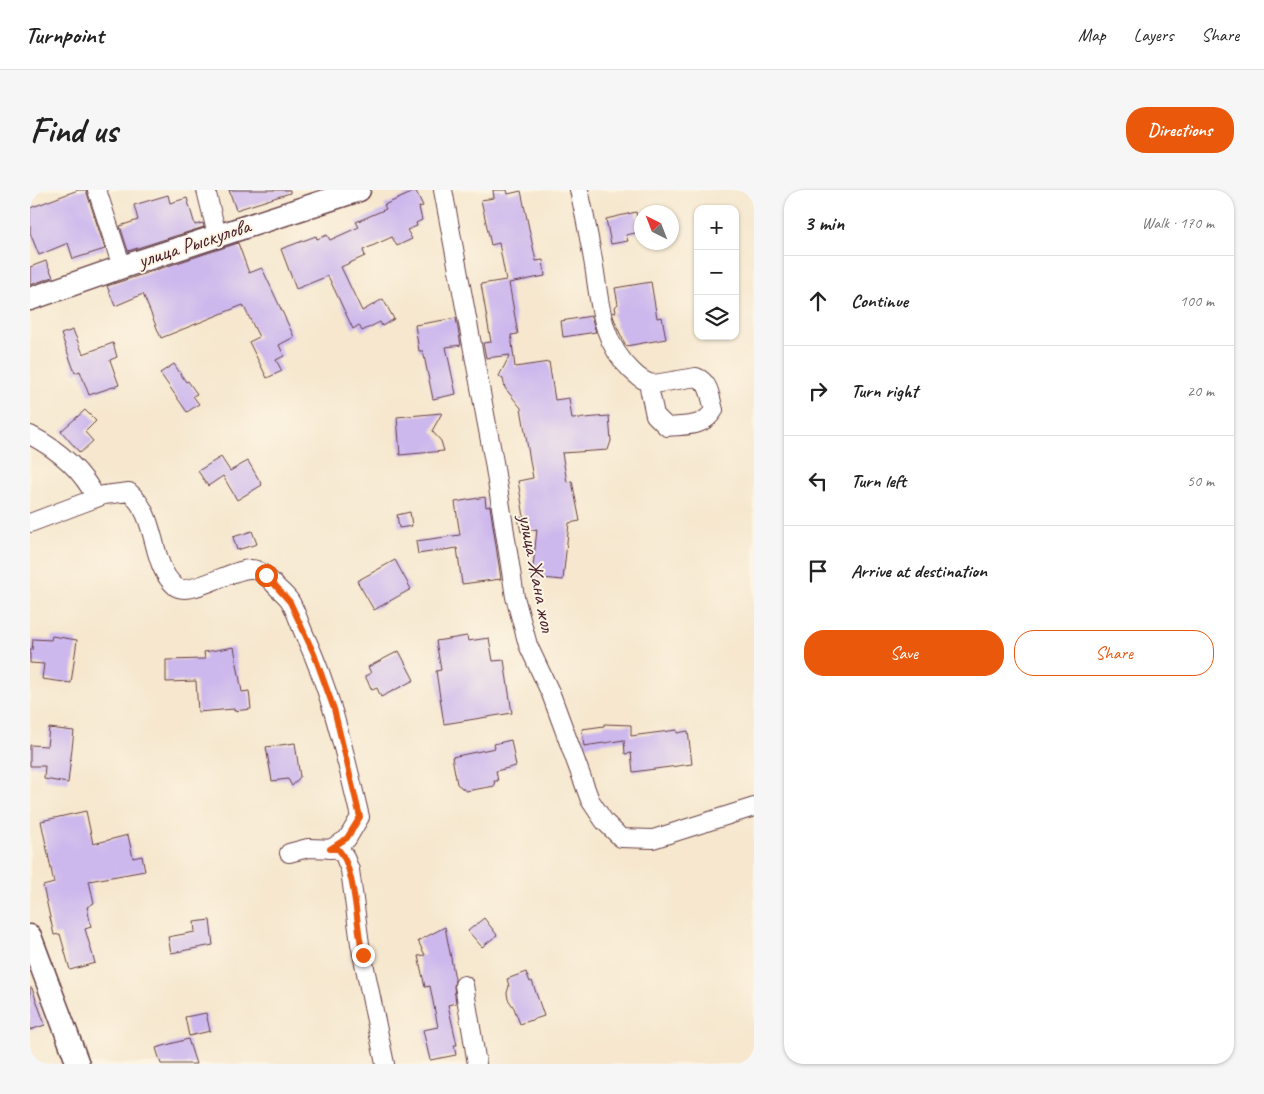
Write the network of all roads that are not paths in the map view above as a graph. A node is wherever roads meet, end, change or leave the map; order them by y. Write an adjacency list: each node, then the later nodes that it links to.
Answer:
1 (97, 190): 7 (street)
2 (206, 190): 6 (street)
3 (359, 190): 6 (street, улица Рыскулова)
4 (443, 190): 13 (street, улица Жана жол)
5 (579, 190): 9 (street)
6 (217, 235): 7 (street, улица Рыскулова)
7 (122, 267): 8 (street, улица Рыскулова)
8 (30, 299)
9 (648, 383)
10 (30, 435): 11 (street)
11 (96, 498): 12 (street); 14 (street)
12 (30, 523)
13 (754, 808)
14 (330, 849): 15 (street); 19 (street)
15 (289, 854)
16 (30, 936): 18 (street)
17 (464, 985): 20 (street)
18 (78, 1064)
19 (385, 1064)
20 (477, 1064)

